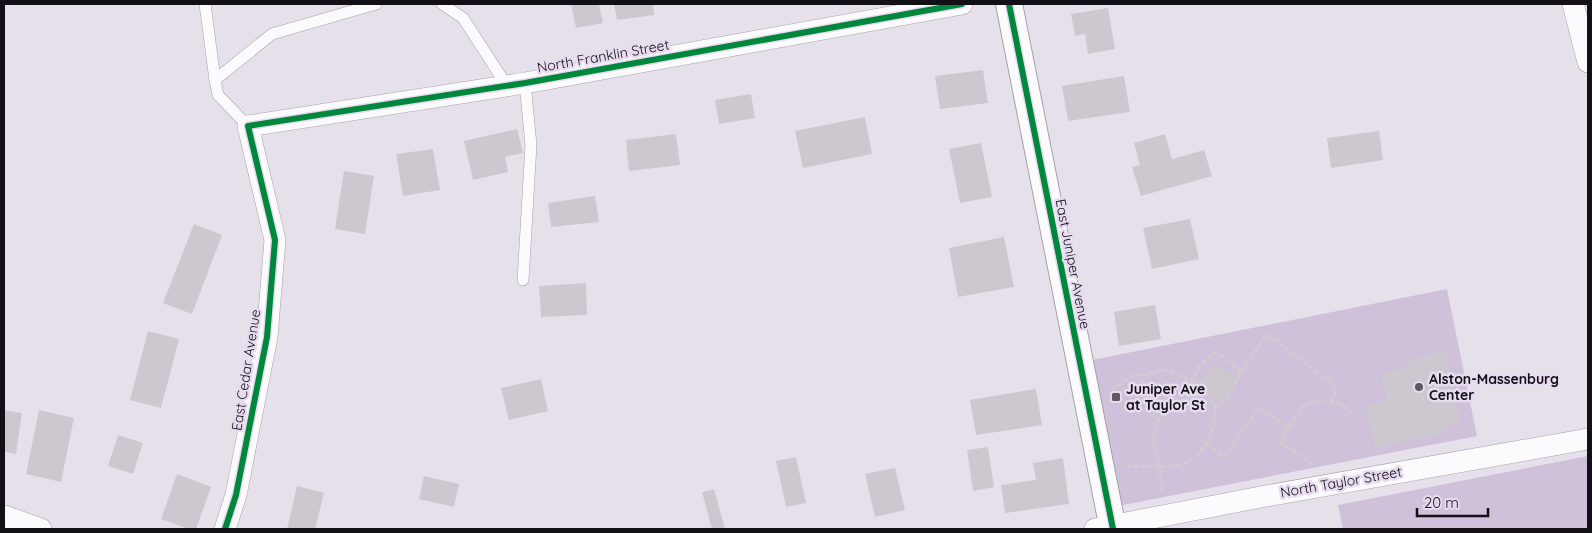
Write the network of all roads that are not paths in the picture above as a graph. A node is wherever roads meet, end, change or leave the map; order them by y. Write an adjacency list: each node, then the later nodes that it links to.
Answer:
1 (205, 4): 8 (lane)
2 (376, 4): 8 (lane)
3 (442, 4): 9 (lane)
4 (962, 4): 9 (street, North Franklin Street)
5 (1009, 4): 14 (street, East Juniper Avenue)
6 (1574, 4): 7 (street)
7 (1588, 62)
8 (215, 80): 10 (lane)
9 (516, 85): 10 (street, North Franklin Street); 11 (lane)
10 (248, 126): 16 (street, East Cedar Avenue)
11 (523, 280)
12 (1588, 439): 14 (street, North Taylor Street)
13 (4, 516): 15 (street)
14 (1107, 528)
15 (41, 529)
16 (225, 529)

